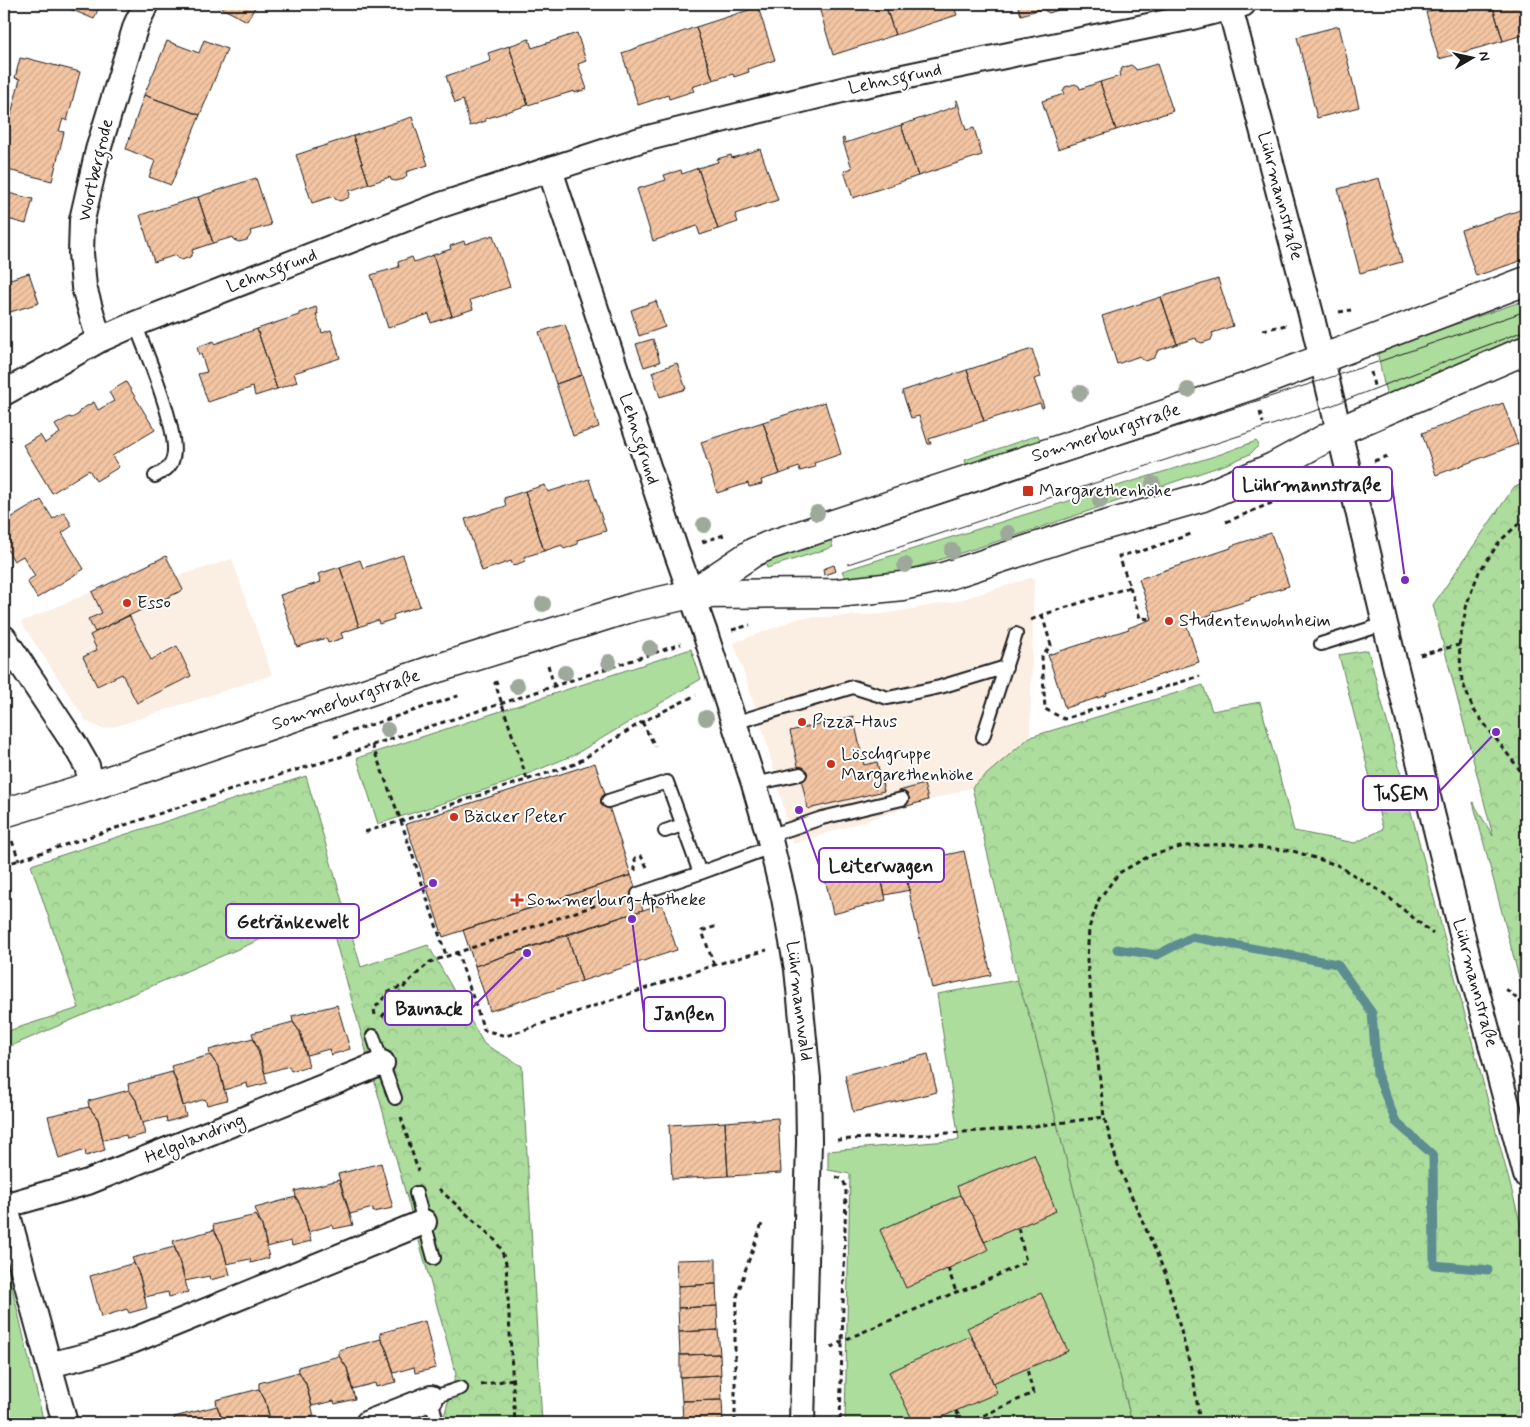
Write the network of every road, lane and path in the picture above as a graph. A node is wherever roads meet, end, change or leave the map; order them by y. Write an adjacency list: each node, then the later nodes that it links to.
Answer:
1 (146, 4): 6 (street, Wortbergrode)
2 (1234, 5): 3 (street, Lehnsgrund); 9 (street, Lührmannstraße)
3 (550, 170): 5 (street, Lehnsgrund); 20 (street, Lehnsgrund)
4 (1526, 281): 7 (street, Sommerburgstraße)
5 (135, 324): 6 (street, Lehnsgrund); 15 (lane)
6 (99, 340): 10 (street, Lehnsgrund)
7 (1362, 343): 9 (street, Sommerburgstraße); 11 (path)
8 (1526, 350): 11 (street, Sommerburgstraße)
9 (1322, 359): 12 (street, Lührmannstraße); 20 (street, Sommerburgstraße)
10 (4, 393)
11 (1380, 415): 12 (street, Sommerburgstraße)
12 (1339, 432): 14 (street, Lührmannstraße); 20 (street, Sommerburgstraße)
13 (1390, 455): 14 (path)
14 (1350, 471): 17 (path); 23 (street, Lührmannstraße)
15 (155, 476)
16 (1526, 517): 28 (path)
17 (1220, 524)
18 (1201, 530): 19 (path)
19 (1130, 587): 21 (path); 22 (path)
20 (691, 594): 25 (street, Lührmannwald); 48 (street, Sommerburgstraße)
21 (1042, 614): 24 (path); 32 (path)
22 (1152, 619)
23 (1385, 624): 27 (lane); 29 (street, Lührmannstraße)
24 (1016, 634): 31 (lane)
25 (706, 636): 34 (path); 39 (street, Lührmannwald)
26 (4, 638): 48 (street)
27 (1321, 644)
28 (1459, 645): 29 (path); 45 (path)
29 (1395, 661): 67 (street, Lührmannstraße)
30 (548, 666): 34 (path)
31 (1006, 667): 39 (lane); 41 (lane)
32 (1200, 676)
33 (495, 683): 37 (path)
34 (554, 686): 37 (path)
35 (461, 695): 40 (path)
36 (694, 695): 38 (path)
37 (503, 703): 42 (path); 46 (path)
38 (642, 722): 43 (path); 46 (path)
39 (734, 723): 47 (street, Lührmannwald)
40 (334, 737)
41 (983, 737)
42 (372, 745): 52 (path); 58 (path)
43 (655, 746)
44 (800, 774): 47 (lane)
45 (1526, 778)
46 (528, 779): 52 (path)
47 (754, 784): 56 (street, Lührmannwald)
48 (92, 786): 51 (street, Sommerburgstraße)
49 (902, 799): 56 (lane)
50 (608, 801): 53 (lane)
51 (4, 813)
52 (401, 821): 55 (path); 66 (path)
53 (682, 825): 54 (lane); 60 (lane)
54 (665, 830)
55 (365, 832)
56 (770, 842): 60 (lane); 64 (street, Lührmannwald)
57 (635, 858): 59 (path)
58 (4, 865)
59 (650, 871)
60 (700, 873): 61 (lane)
61 (638, 894)
62 (624, 895): 65 (path)
63 (717, 926): 68 (path)
64 (792, 944): 68 (path); 76 (street, Lührmannwald)
65 (457, 951): 66 (path); 68 (path)
66 (446, 956): 69 (path)
67 (1468, 958): 75 (path); 78 (street, Lührmannstraße)
68 (714, 965)
69 (407, 983): 70 (path); 71 (path)
70 (383, 1015)
71 (377, 1023)
72 (373, 1036): 73 (lane)
73 (382, 1063): 74 (lane); 82 (street, Helgolandring)
74 (396, 1098): 77 (path)
75 (1104, 1117): 76 (path); 105 (path)
76 (809, 1141): 91 (street, Lührmannwald)
77 (418, 1173)
78 (1526, 1175)
79 (832, 1176): 89 (path)
80 (436, 1186): 93 (path)
81 (416, 1193): 84 (lane)
82 (4, 1204): 90 (street, Helgolandring)
83 (763, 1221): 101 (path)
84 (424, 1222): 86 (lane); 90 (street)
85 (1018, 1227): 88 (path)
86 (434, 1258)
87 (948, 1268): 88 (path)
88 (956, 1292): 89 (path)
89 (842, 1341): 91 (path); 103 (path)
90 (48, 1364): 97 (street, Helgolandring)
91 (803, 1365): 102 (street, Lührmannwald)
92 (1027, 1369): 104 (path)
93 (513, 1379): 94 (path); 100 (path)
94 (460, 1388): 95 (lane)
95 (431, 1398): 98 (street); 99 (lane)
96 (956, 1410): 104 (path)
97 (65, 1423)
98 (368, 1423)
99 (437, 1423)
100 (515, 1423)
101 (735, 1423)
102 (802, 1423)
103 (840, 1423)
104 (965, 1423)
105 (1200, 1423)

